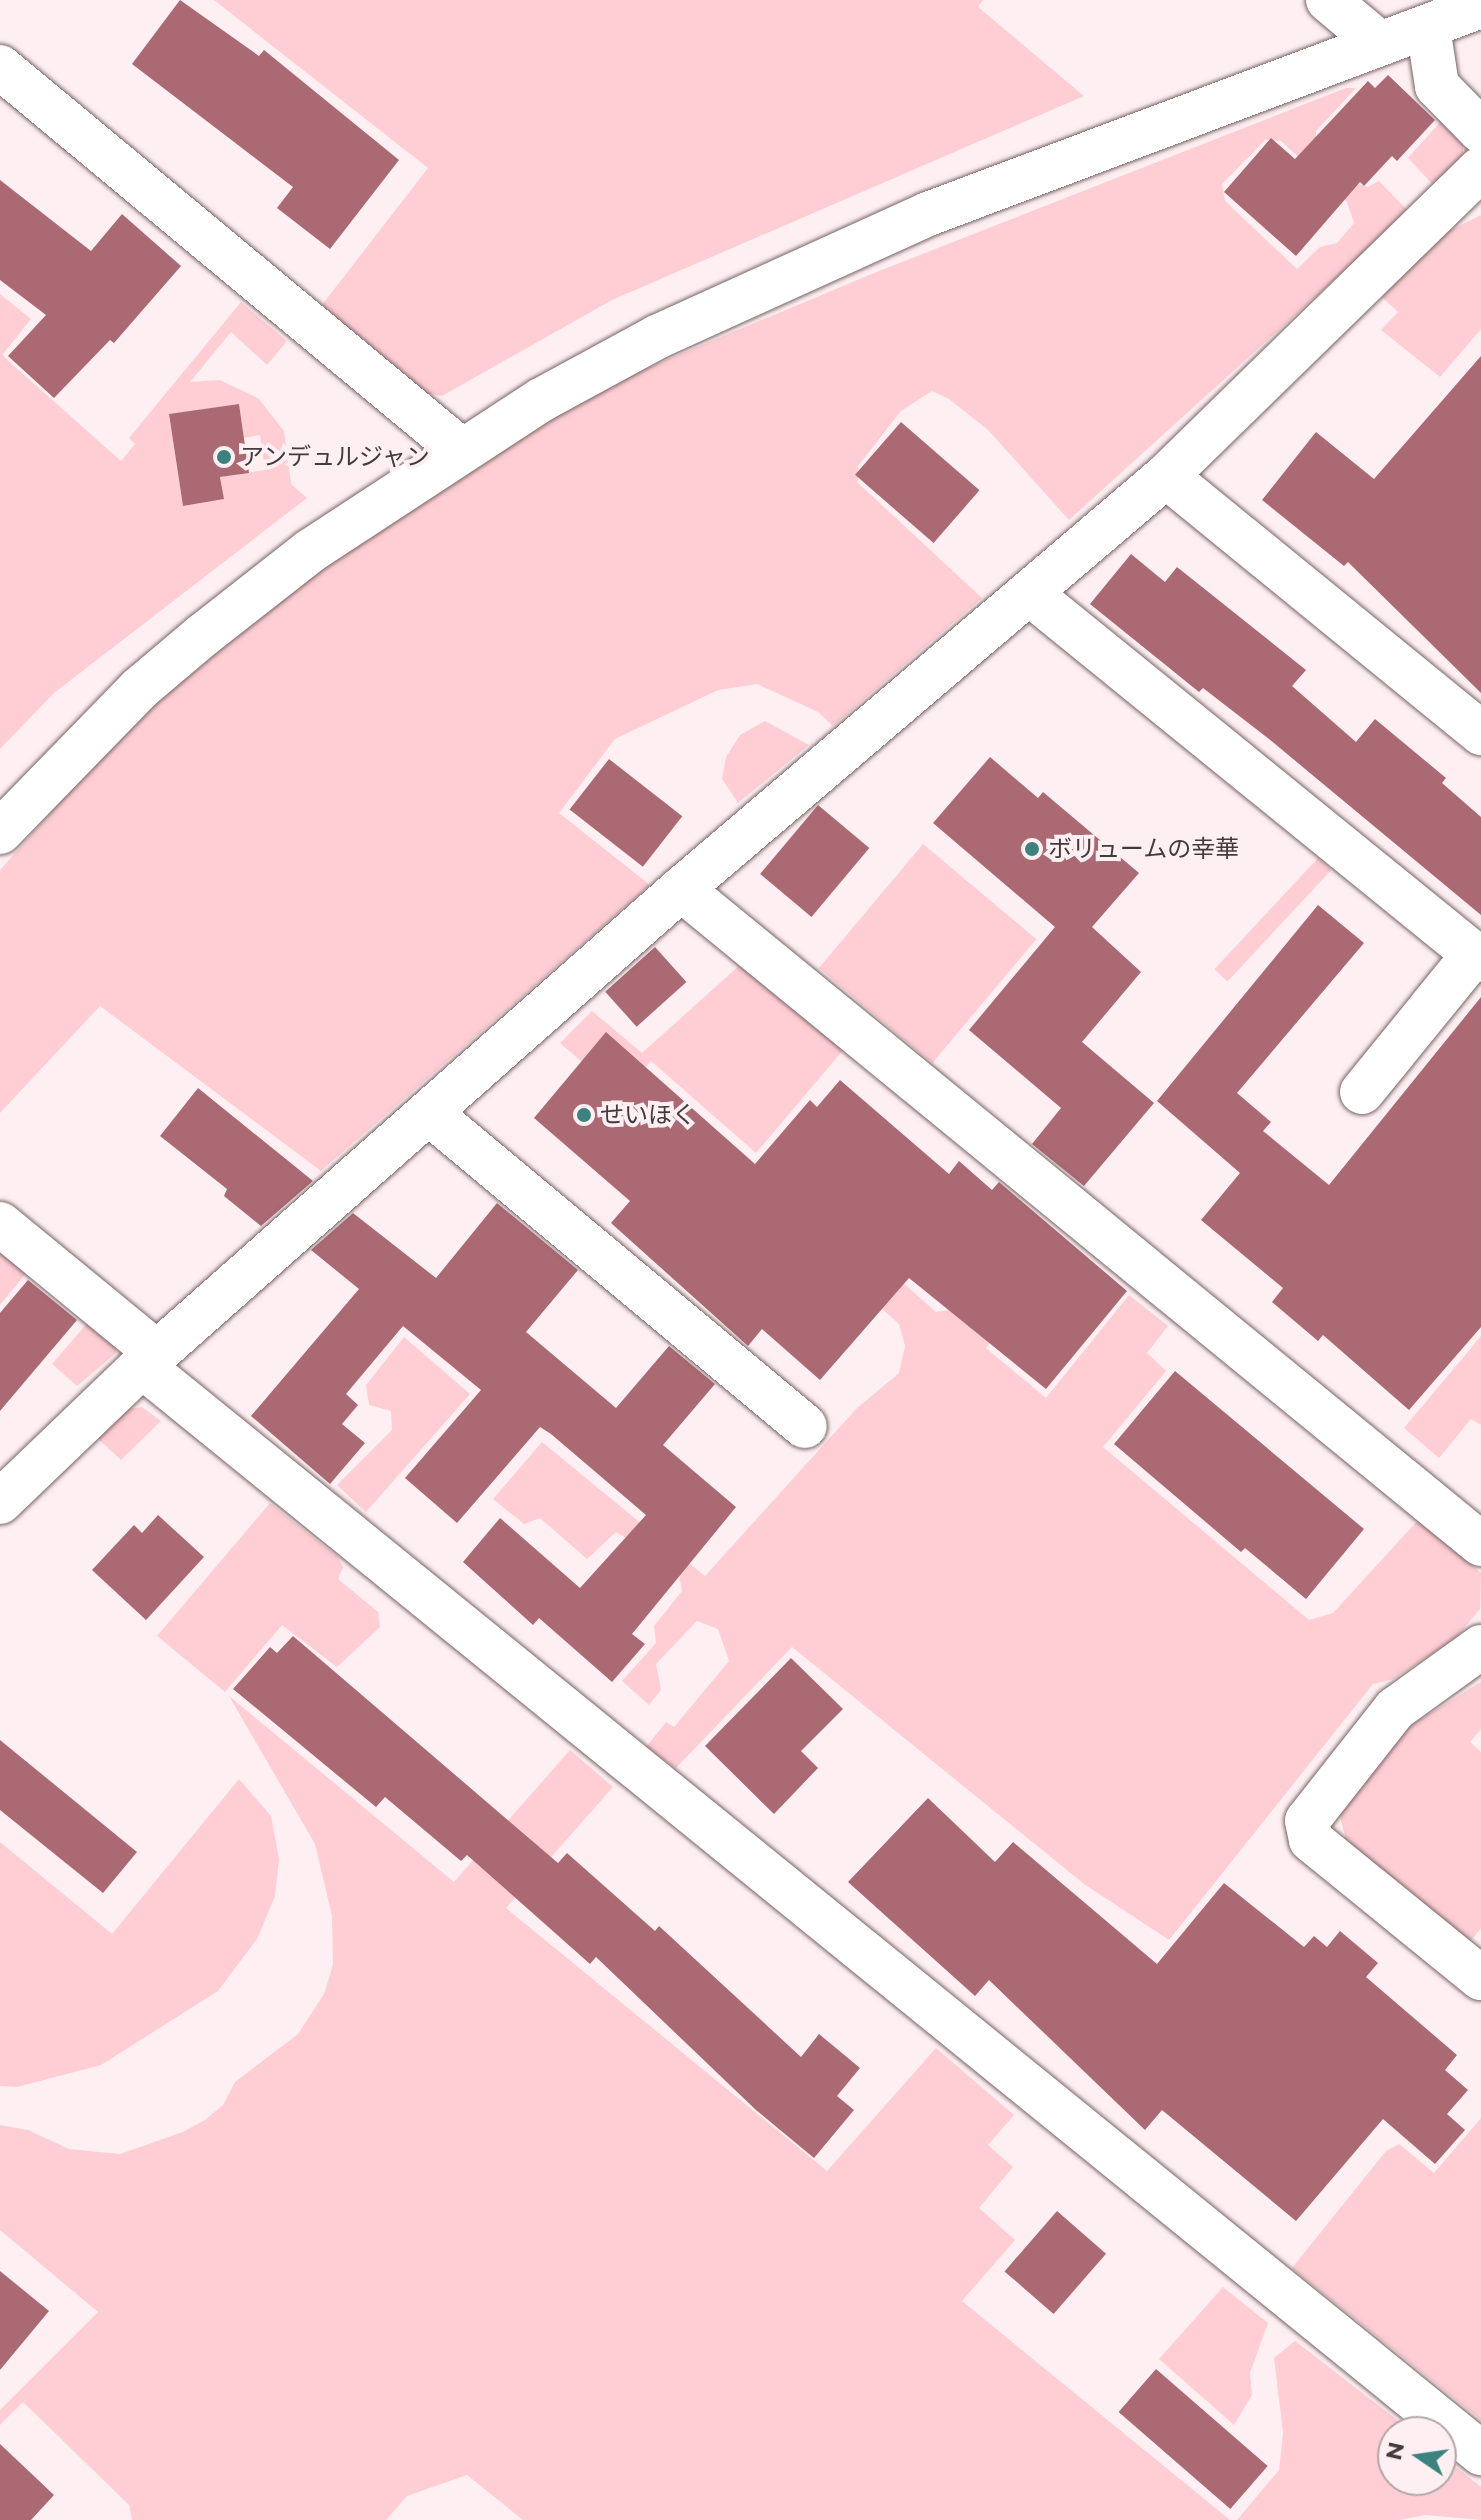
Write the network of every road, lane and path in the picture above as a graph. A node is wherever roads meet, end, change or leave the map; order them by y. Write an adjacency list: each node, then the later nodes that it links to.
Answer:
1 (1328, 0): 4 (street)
2 (1481, 6): 3 (street)
3 (1428, 27): 4 (street); 6 (street)
4 (1379, 43): 8 (street)
5 (0, 67): 8 (street)
6 (1481, 131)
7 (1479, 174): 9 (street)
8 (461, 450): 12 (street)
9 (1166, 476): 10 (street); 11 (street)
10 (1029, 593): 13 (street); 14 (street)
11 (1481, 733)
12 (0, 832)
13 (681, 889): 16 (street); 21 (street)
14 (1477, 957): 15 (street)
15 (1362, 1092)
16 (429, 1113): 18 (street); 19 (street)
17 (0, 1224): 18 (street)
18 (149, 1360): 20 (street); 24 (street)
19 (805, 1426)
20 (0, 1502)
21 (1481, 1544)
22 (1481, 1647): 23 (street)
23 (1481, 1978)
24 (1481, 2453)

